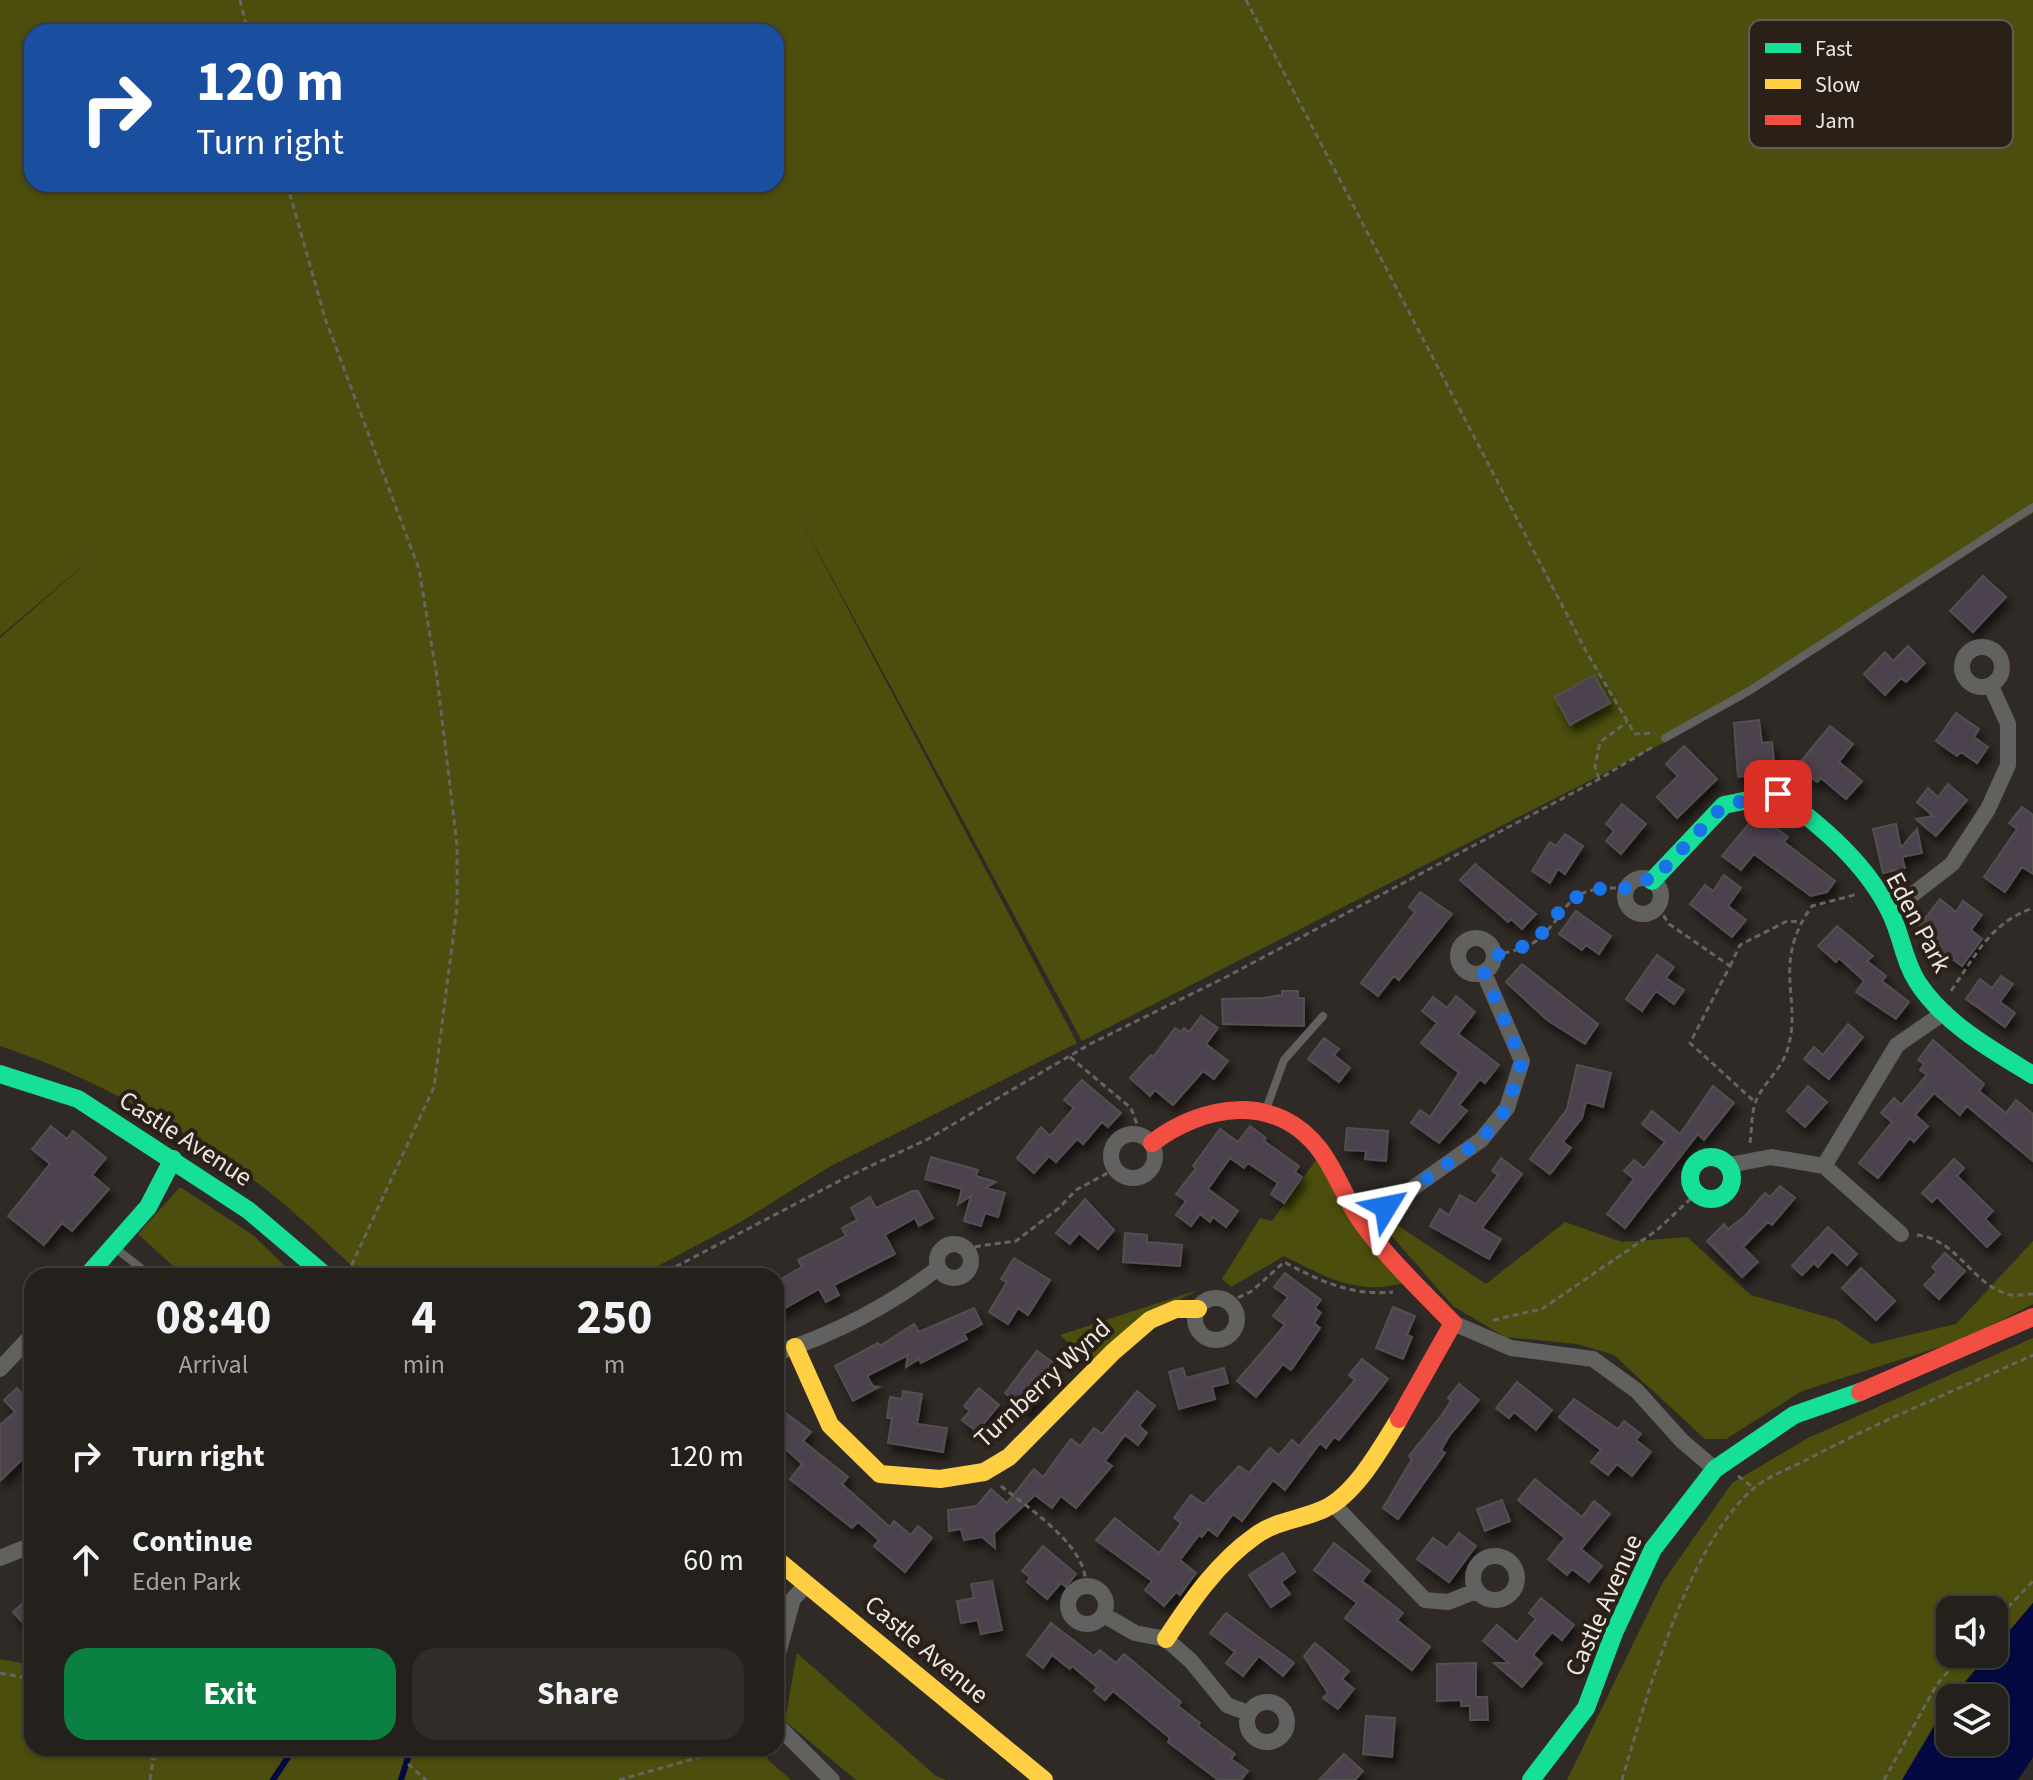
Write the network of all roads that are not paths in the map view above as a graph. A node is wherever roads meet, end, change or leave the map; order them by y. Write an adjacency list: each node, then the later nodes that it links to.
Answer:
1 (2033, 507): 3 (lane)
2 (1991, 686): 5 (street)
3 (1665, 738)
4 (1652, 881): 4 (street); 5 (street, Eden Park)
5 (1890, 912): 7 (street, Eden Park)
6 (1484, 973): 6 (street); 16 (street)
7 (1942, 1010): 10 (street, Eden Park); 15 (street)
8 (1323, 1016): 11 (lane)
9 (0, 1074): 13 (street, Castle Avenue)
10 (2033, 1075)
11 (1265, 1113): 12 (street); 16 (street)
12 (1149, 1141): 12 (street)
13 (173, 1159): 18 (street); 21 (street, Castle Avenue)
14 (1729, 1165): 14 (street); 15 (street)
15 (1824, 1166): 17 (street)
16 (1362, 1224): 25 (street)
17 (1901, 1234)
18 (114, 1246): 19 (street); 20 (lane)
19 (94, 1268)
20 (141, 1268)
21 (317, 1268)
22 (938, 1268): 22 (street); 27 (street)
23 (1198, 1309): 23 (street, Turnberry Wynd); 27 (street, Turnberry Wynd)
24 (2033, 1317): 30 (street, Castle Avenue)
25 (1453, 1323): 30 (street); 31 (street)
26 (24, 1344): 29 (street)
27 (795, 1347): 28 (street)
28 (784, 1350)
29 (0, 1369)
30 (1715, 1469): 44 (street, Castle Avenue)
31 (1333, 1504): 36 (street); 39 (street)
32 (24, 1548): 33 (street)
33 (0, 1558)
34 (784, 1565): 35 (street, Castle Avenue)
35 (807, 1584): 38 (street); 43 (street, Castle Avenue)
36 (1476, 1591)
37 (1104, 1615): 37 (street); 39 (street)
38 (784, 1632)
39 (1166, 1639): 40 (street)
40 (1248, 1713)
41 (784, 1732): 42 (street)
42 (832, 1780)
43 (1044, 1780)
44 (1531, 1780)

